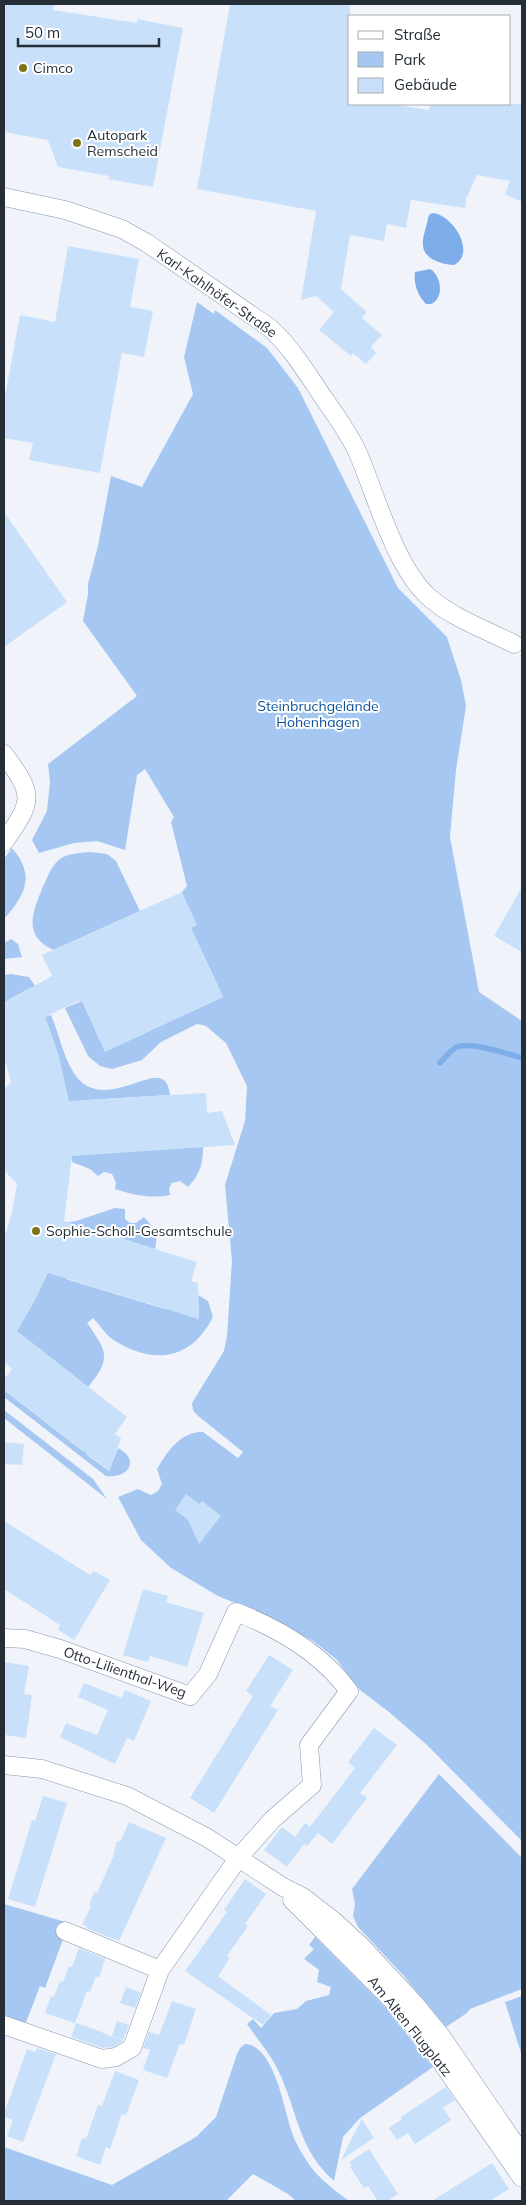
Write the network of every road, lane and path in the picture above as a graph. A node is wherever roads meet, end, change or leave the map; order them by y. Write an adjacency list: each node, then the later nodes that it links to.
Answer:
1 (4, 198): 2 (street, Karl-Kahlhöfer-Straße)
2 (514, 644)
3 (4, 754): 4 (street)
4 (4, 842)
5 (4, 1638): 7 (street, Otto-Lilienthal-Weg)
6 (4, 1765): 7 (street, Am Alten Flugplatz)
7 (239, 1857): 8 (street, Am Alten Flugplatz); 10 (street)
8 (283, 1887): 12 (street, Am Alten Flugplatz); 13 (street, Am Alten Flugplatz)
9 (65, 1931): 10 (street)
10 (160, 1970): 11 (street)
11 (4, 2025)
12 (522, 2154)
13 (522, 2178)

